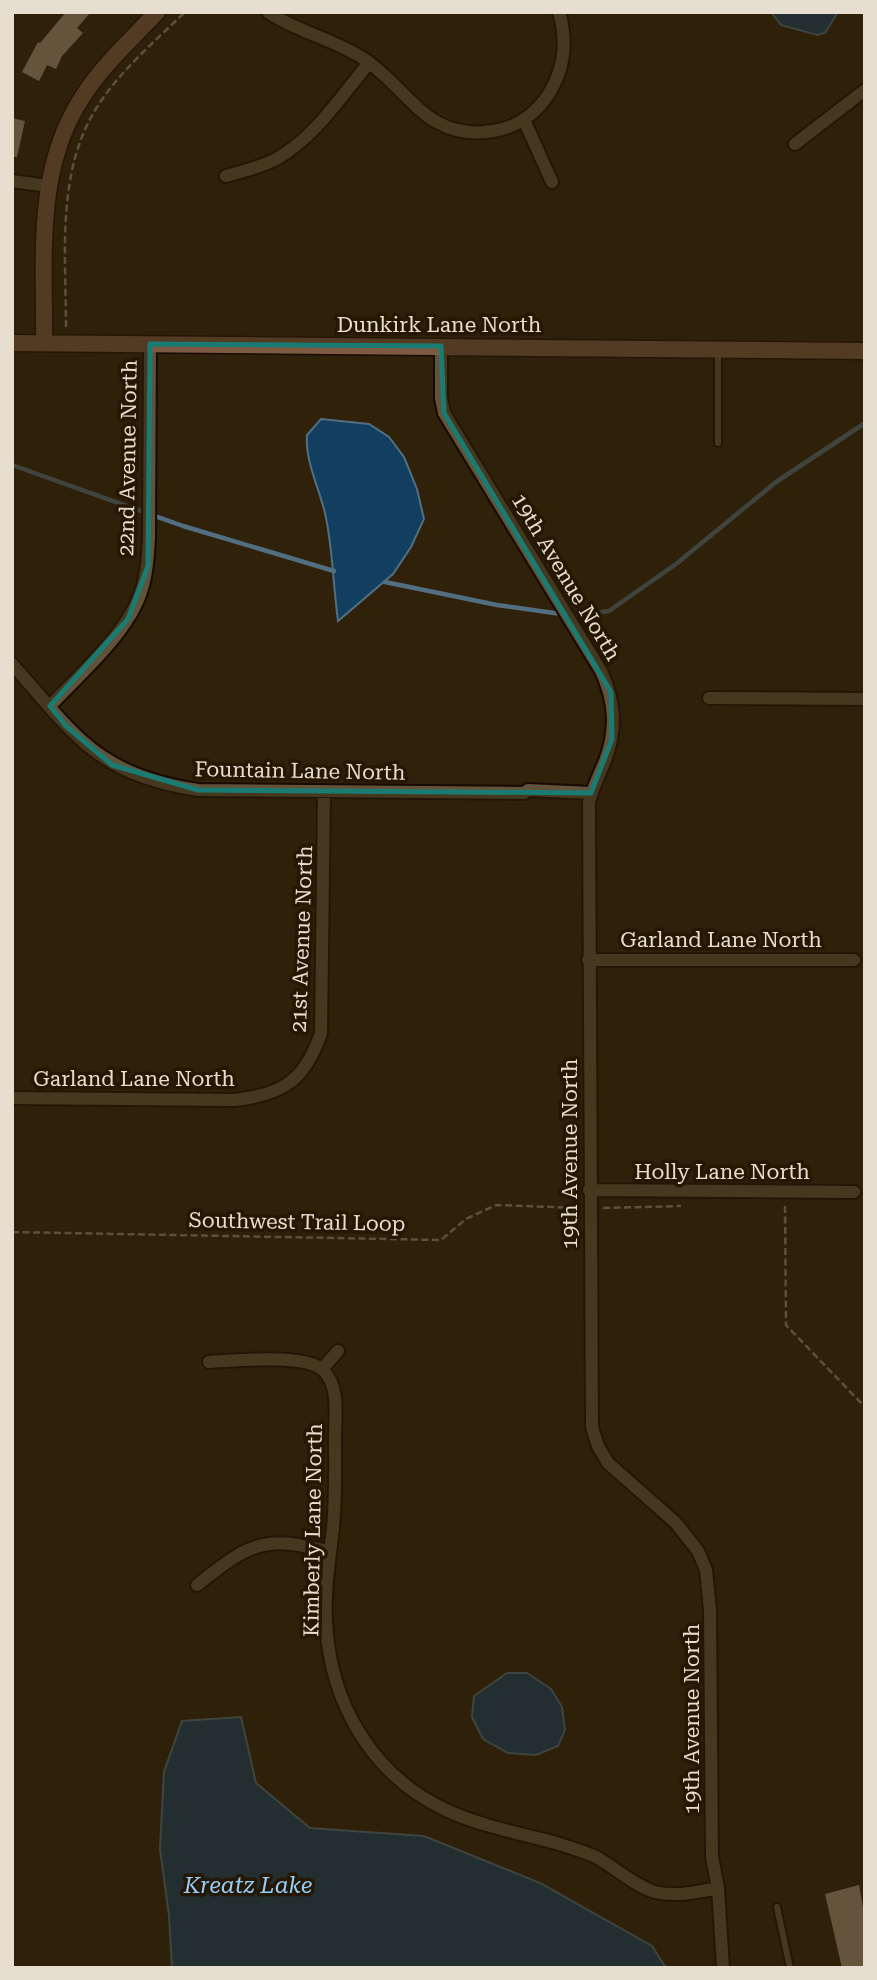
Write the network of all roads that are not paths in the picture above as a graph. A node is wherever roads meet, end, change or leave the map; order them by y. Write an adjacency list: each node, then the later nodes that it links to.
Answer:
1 (157, 12): 11 (street)
2 (268, 12): 4 (street)
3 (559, 12): 6 (street)
4 (369, 63): 6 (street); 8 (street)
5 (865, 90): 7 (street)
6 (523, 120): 10 (street)
7 (795, 144)
8 (226, 176)
9 (12, 181): 11 (street)
10 (552, 182)
11 (48, 186): 13 (street)
12 (12, 343): 13 (street, Dunkirk Lane North)
13 (44, 343): 14 (street, Dunkirk Lane North)
14 (150, 344): 15 (street, Dunkirk Lane North); 22 (street, 22nd Avenue North)
15 (441, 346): 16 (street, Dunkirk Lane North); 24 (street, 19th Avenue North)
16 (719, 348): 17 (street, Dunkirk Lane North); 18 (lane)
17 (865, 351)
18 (718, 443)
19 (12, 664): 22 (street, Fountain Lane North)
20 (709, 698): 21 (street)
21 (865, 699)
22 (50, 706): 23 (street, Fountain Lane North)
23 (324, 791): 24 (street, Fountain Lane North); 27 (street, 21st Avenue North)
24 (591, 793): 25 (street, 19th Avenue North)
25 (588, 960): 26 (street, Garland Lane North); 29 (street, 19th Avenue North)
26 (854, 960)
27 (294, 1080): 28 (street, Garland Lane North)
28 (12, 1098)
29 (589, 1190): 30 (street, Holly Lane North); 36 (street, 19th Avenue North)
30 (854, 1192)
31 (338, 1351): 33 (street)
32 (209, 1362): 33 (street)
33 (322, 1369): 34 (street, Kimberly Lane North)
34 (330, 1551): 35 (street); 36 (street, Kimberly Lane North)
35 (197, 1585)
36 (718, 1888): 38 (street, 19th Avenue North)
37 (778, 1907): 39 (lane)
38 (723, 1968)
39 (790, 1968)

